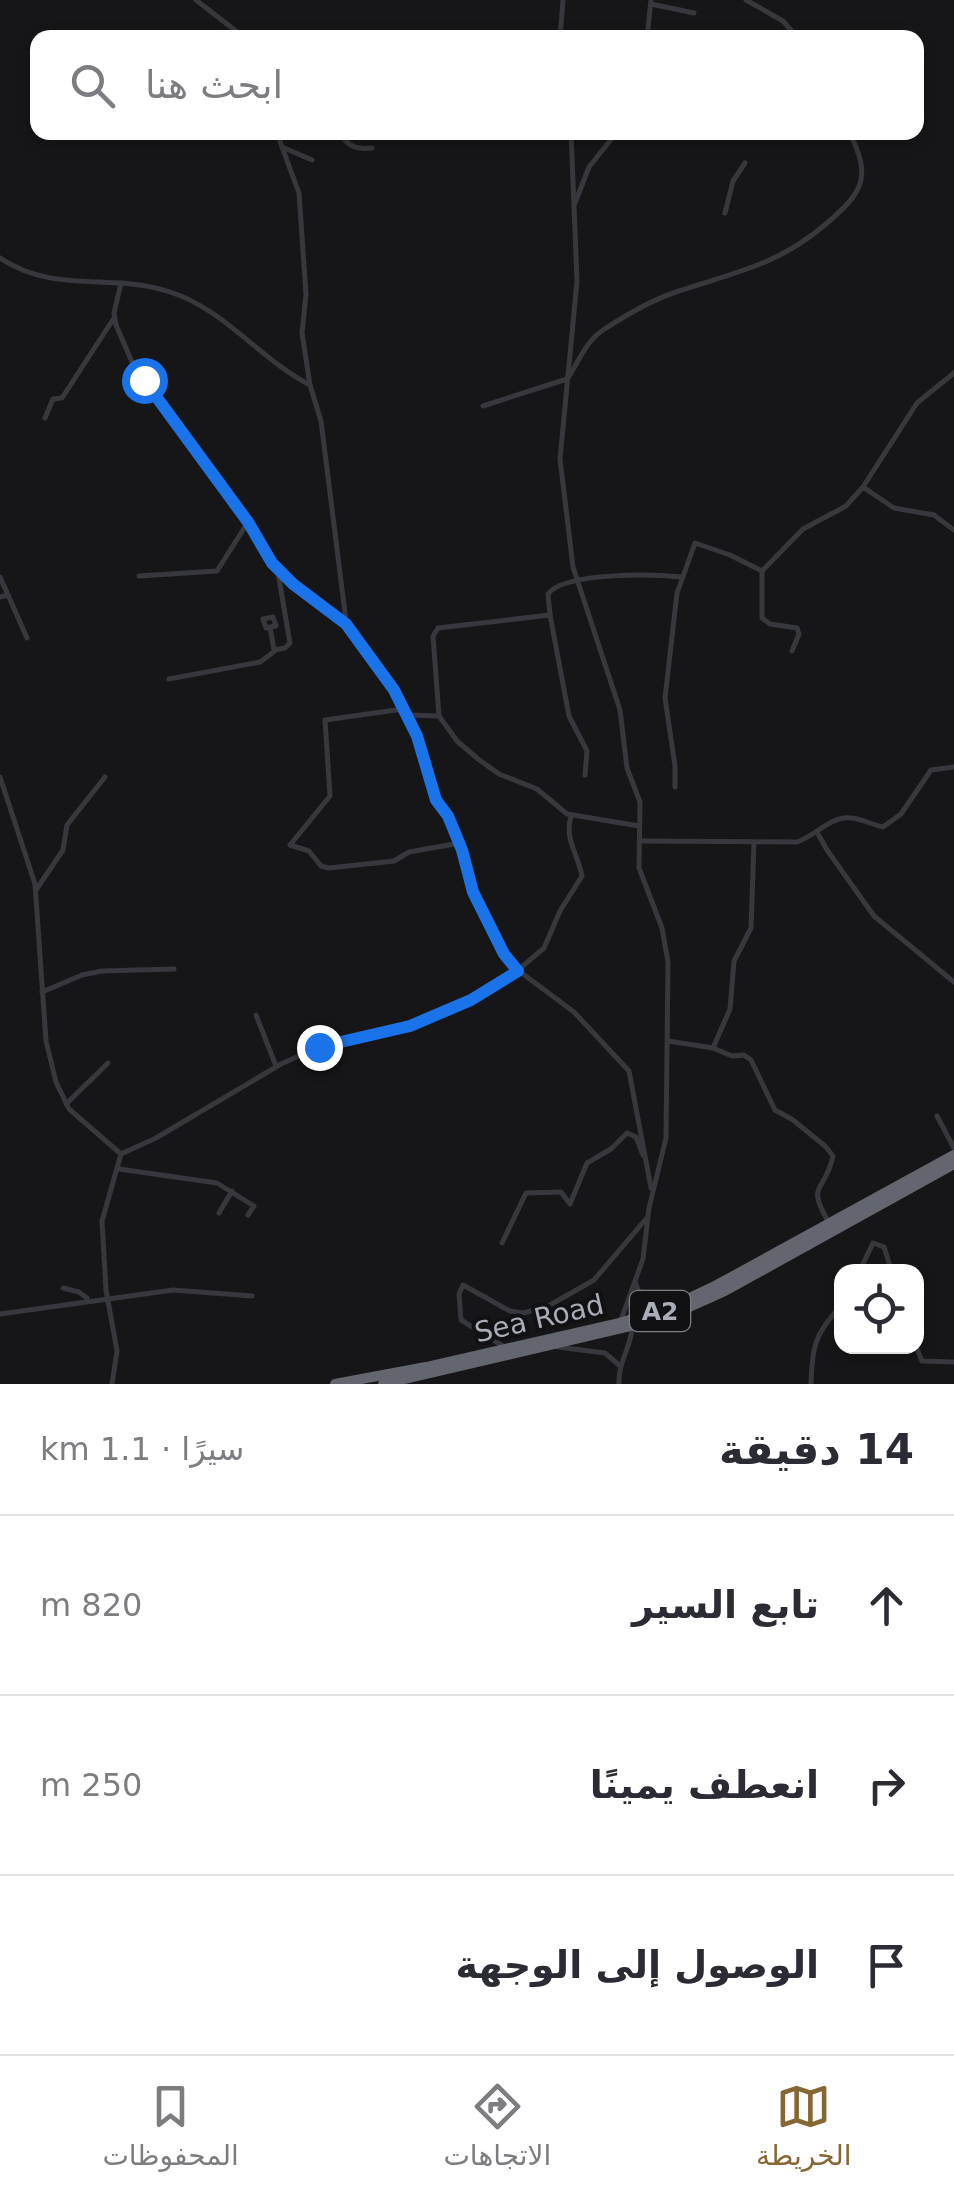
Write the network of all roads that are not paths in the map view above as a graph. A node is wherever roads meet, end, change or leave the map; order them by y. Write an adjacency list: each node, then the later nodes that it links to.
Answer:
1 (196, 0): 6 (street)
2 (564, 0): 7 (street)
3 (746, 0): 9 (street)
4 (651, 2): 5 (street); 8 (street)
5 (694, 13)
6 (235, 30)
7 (561, 30)
8 (649, 30)
9 (792, 30)
10 (279, 140): 15 (street)
11 (344, 140): 16 (street)
12 (571, 140): 19 (street)
13 (611, 140): 19 (street)
14 (852, 140): 25 (street)
15 (282, 147): 17 (street); 26 (street)
16 (372, 148)
17 (312, 160)
18 (745, 163): 20 (street)
19 (574, 206): 25 (street)
20 (725, 213)
21 (0, 258): 22 (street)
22 (121, 283): 23 (street); 26 (street)
23 (114, 318): 28 (street); 30 (street)
24 (954, 373): 29 (street)
25 (566, 379): 27 (street); 37 (street)
26 (310, 385): 40 (street)
27 (484, 406)
28 (45, 418)
29 (863, 488): 31 (street); 33 (street)
30 (248, 522): 32 (street); 34 (street)
31 (954, 530)
32 (277, 568): 40 (street); 43 (street)
33 (762, 571): 36 (street); 44 (street)
34 (139, 576)
35 (0, 577): 38 (street)
36 (681, 577): 37 (street); 52 (street)
37 (578, 582): 39 (street); 54 (street)
38 (4, 596): 42 (street)
39 (550, 615): 47 (street); 49 (street)
40 (346, 624): 46 (street)
41 (270, 628): 43 (street)
42 (27, 638)
43 (278, 649): 45 (street)
44 (792, 651)
45 (169, 679)
46 (406, 712): 47 (street); 57 (street); 57 (street)
47 (439, 716): 53 (street)
48 (954, 767): 55 (street)
49 (585, 775)
50 (0, 777): 59 (street)
51 (105, 777): 59 (street)
52 (675, 788)
53 (571, 816): 54 (street); 61 (street)
54 (639, 826): 56 (street)
55 (818, 834): 58 (street); 62 (street)
56 (639, 841): 58 (street); 65 (street)
57 (460, 843): 61 (street)
58 (754, 843): 66 (street)
59 (36, 890): 63 (street)
60 (174, 969): 63 (street)
61 (518, 971): 68 (street); 73 (street)
62 (954, 982)
63 (42, 992): 69 (street)
64 (256, 1016): 68 (street)
65 (668, 1041): 66 (street); 77 (street)
66 (713, 1048): 81 (street)
67 (108, 1062): 69 (street)
68 (276, 1066): 72 (street)
69 (66, 1104): 72 (street)
70 (938, 1116): 71 (street)
71 (954, 1152): 81 (highway, Sea Road / A2)
72 (121, 1154): 75 (street)
73 (646, 1162): 77 (street); 82 (street)
74 (954, 1164): 94 (highway, Sea Road / A2)
75 (120, 1168): 76 (street); 89 (street)
76 (232, 1190): 78 (street); 79 (street)
77 (652, 1192): 80 (street)
78 (219, 1213)
79 (248, 1215)
80 (648, 1218): 85 (street); 96 (street)
81 (830, 1224): 92 (highway, Sea Road / A2)
82 (502, 1243)
83 (863, 1264): 84 (street)
84 (889, 1264)
85 (635, 1281): 92 (street); 93 (street)
86 (63, 1288): 88 (street)
87 (252, 1296): 89 (street)
88 (88, 1299): 89 (street); 90 (street)
89 (107, 1299): 102 (street)
90 (0, 1314)
91 (834, 1314): 105 (street)
92 (647, 1315): 93 (highway, Sea Road / A2)
93 (619, 1324): 96 (highway, Sea Road / A2)
94 (632, 1328): 95 (highway, Sea Road / A2); 99 (street)
95 (554, 1345): 99 (street); 100 (highway, Sea Road / A2)
96 (506, 1348): 100 (highway, Sea Road / A2)
97 (919, 1354): 98 (street)
98 (954, 1362)
99 (619, 1365): 104 (street)
100 (447, 1367): 101 (highway, Sea Road / A2)
101 (380, 1381): 103 (highway, Sea Road / A2)
102 (112, 1384)
103 (335, 1384)
104 (619, 1384)
105 (811, 1384)

